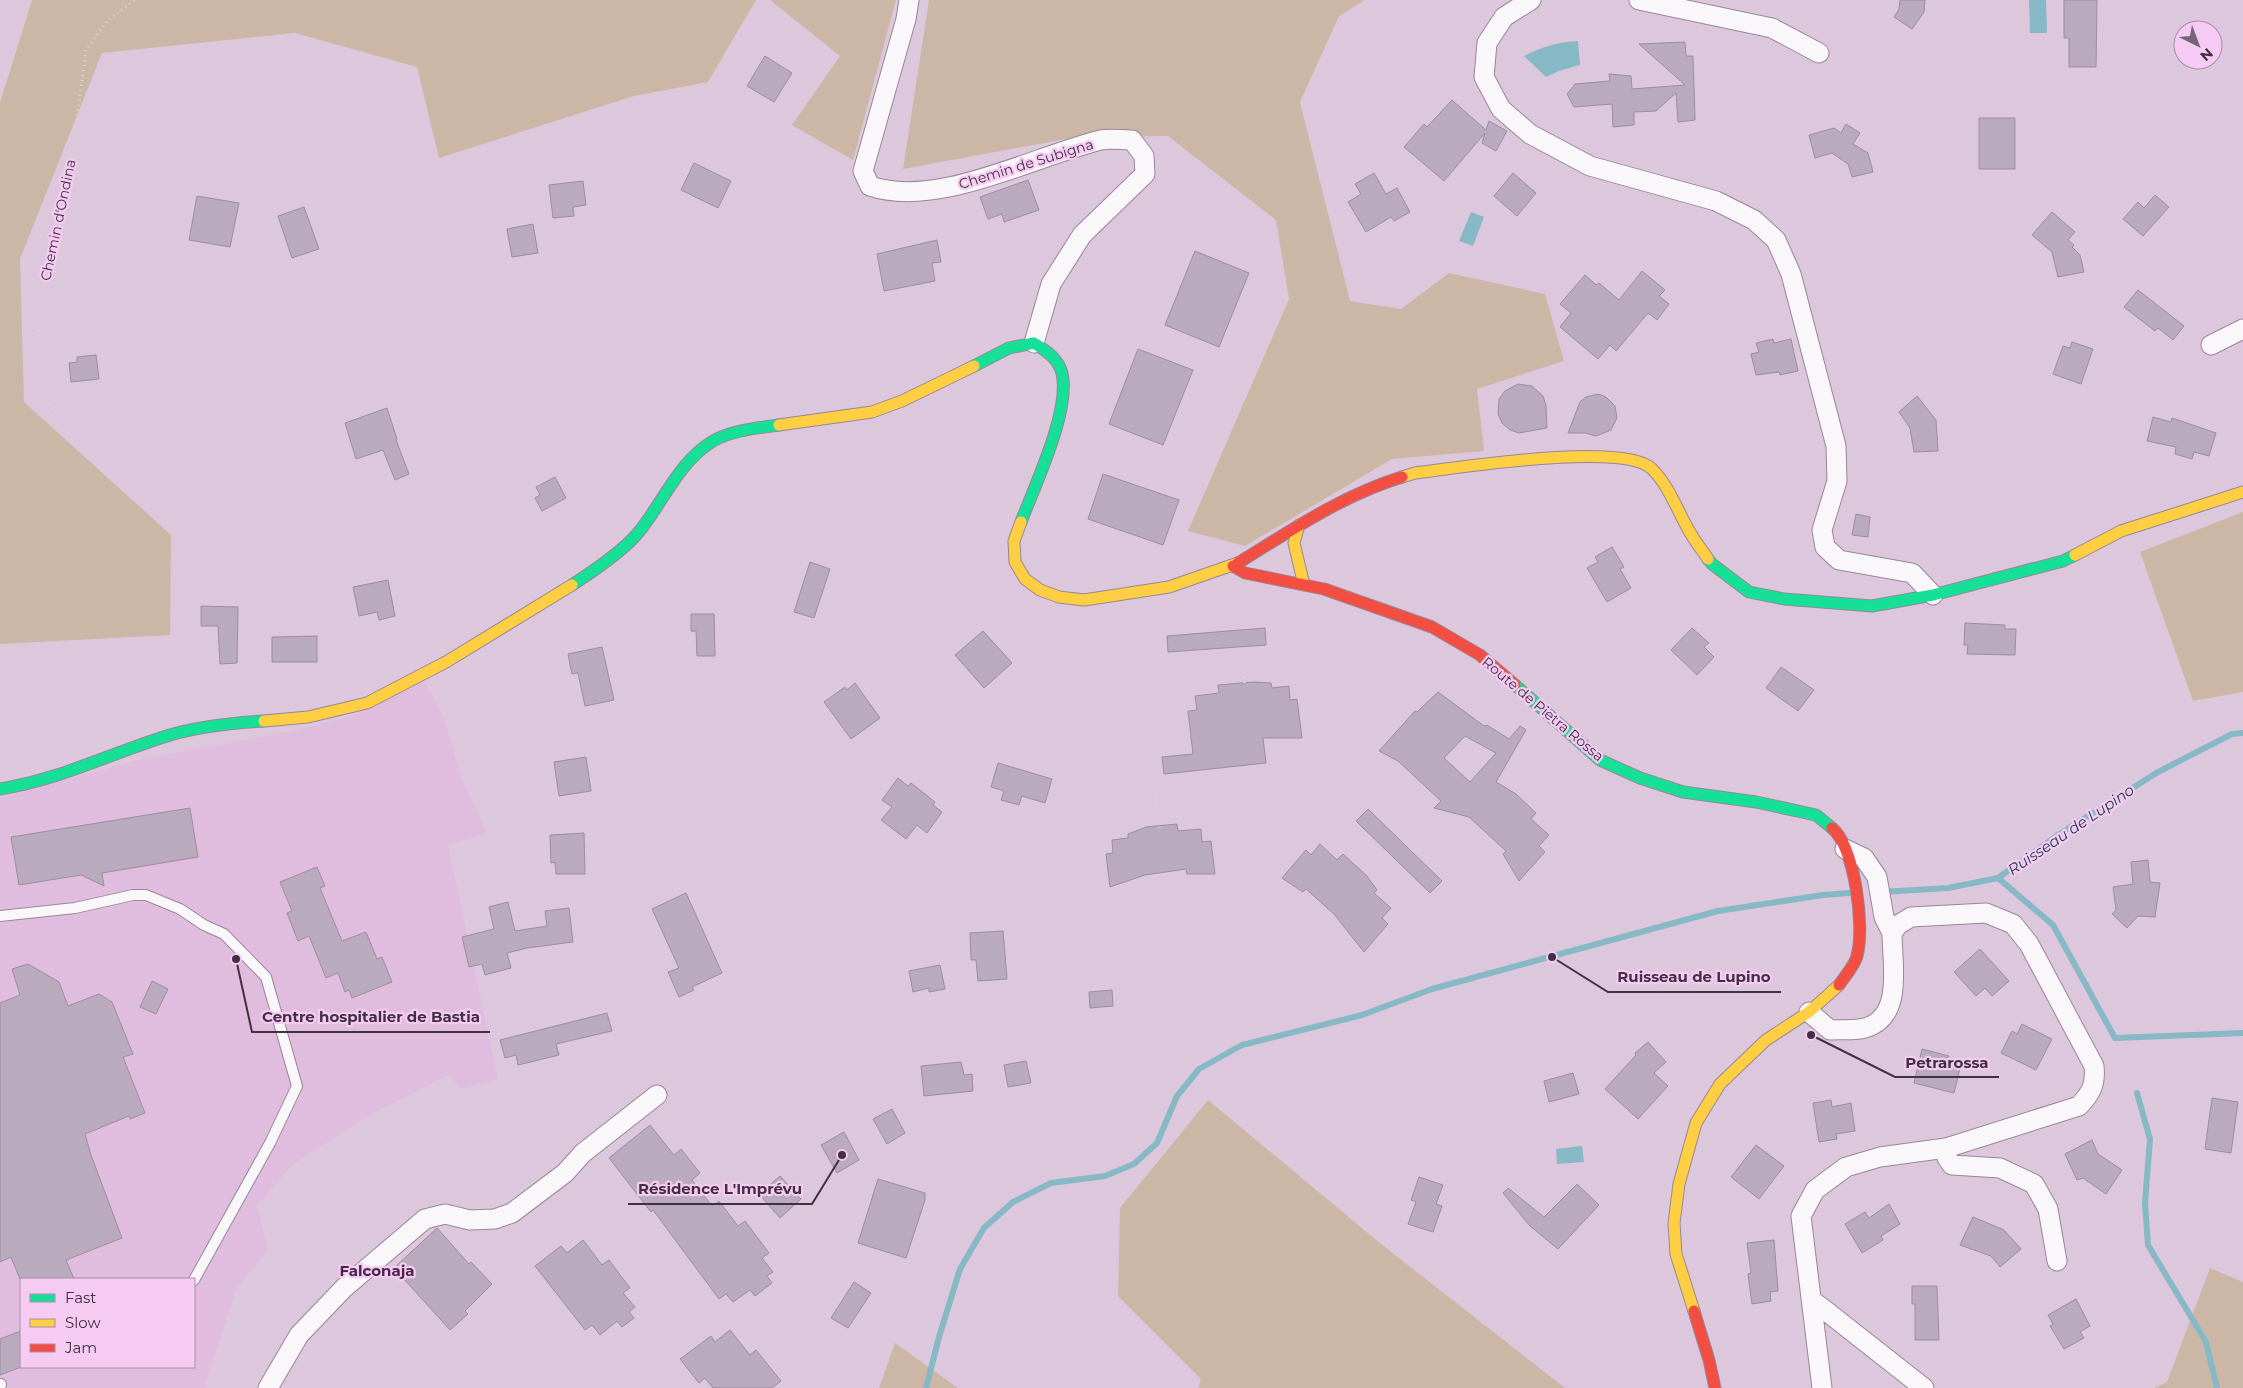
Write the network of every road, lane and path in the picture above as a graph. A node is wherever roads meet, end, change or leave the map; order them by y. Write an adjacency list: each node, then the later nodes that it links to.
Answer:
1 (135, 0): 9 (path, Chemin d'Ondina)
2 (908, 0): 7 (street, Chemin de Subigna)
3 (1531, 0): 14 (street)
4 (1639, 0): 5 (street)
5 (1819, 53)
6 (2243, 329): 8 (street)
7 (1034, 344): 12 (main road); 18 (main road)
8 (2211, 345)
9 (91, 440)
10 (2243, 492): 14 (main road)
11 (1299, 525): 12 (main road); 13 (main road); 14 (main road)
12 (1233, 566): 13 (main road, Route de Pietra Rossa)
13 (1304, 585): 20 (main road, Route de Pietra Rossa)
14 (1933, 595)
15 (1242, 656): 16 (path)
16 (1245, 687)
17 (1154, 782): 19 (path)
18 (0, 789)
19 (1160, 830)
20 (1848, 857): 22 (street); 23 (main road, Route de Pietra Rossa)
21 (0, 916): 27 (lane)
22 (1892, 933): 23 (street); 25 (street)
23 (1809, 1012): 30 (main road, Route de Pietra Rossa)
24 (657, 1096): 29 (street)
25 (1946, 1148): 26 (street); 28 (street)
26 (2057, 1261)
27 (195, 1278)
28 (1812, 1301): 31 (street); 32 (street)
29 (268, 1388)
30 (1715, 1388)
31 (1822, 1388)
32 (1924, 1388)

